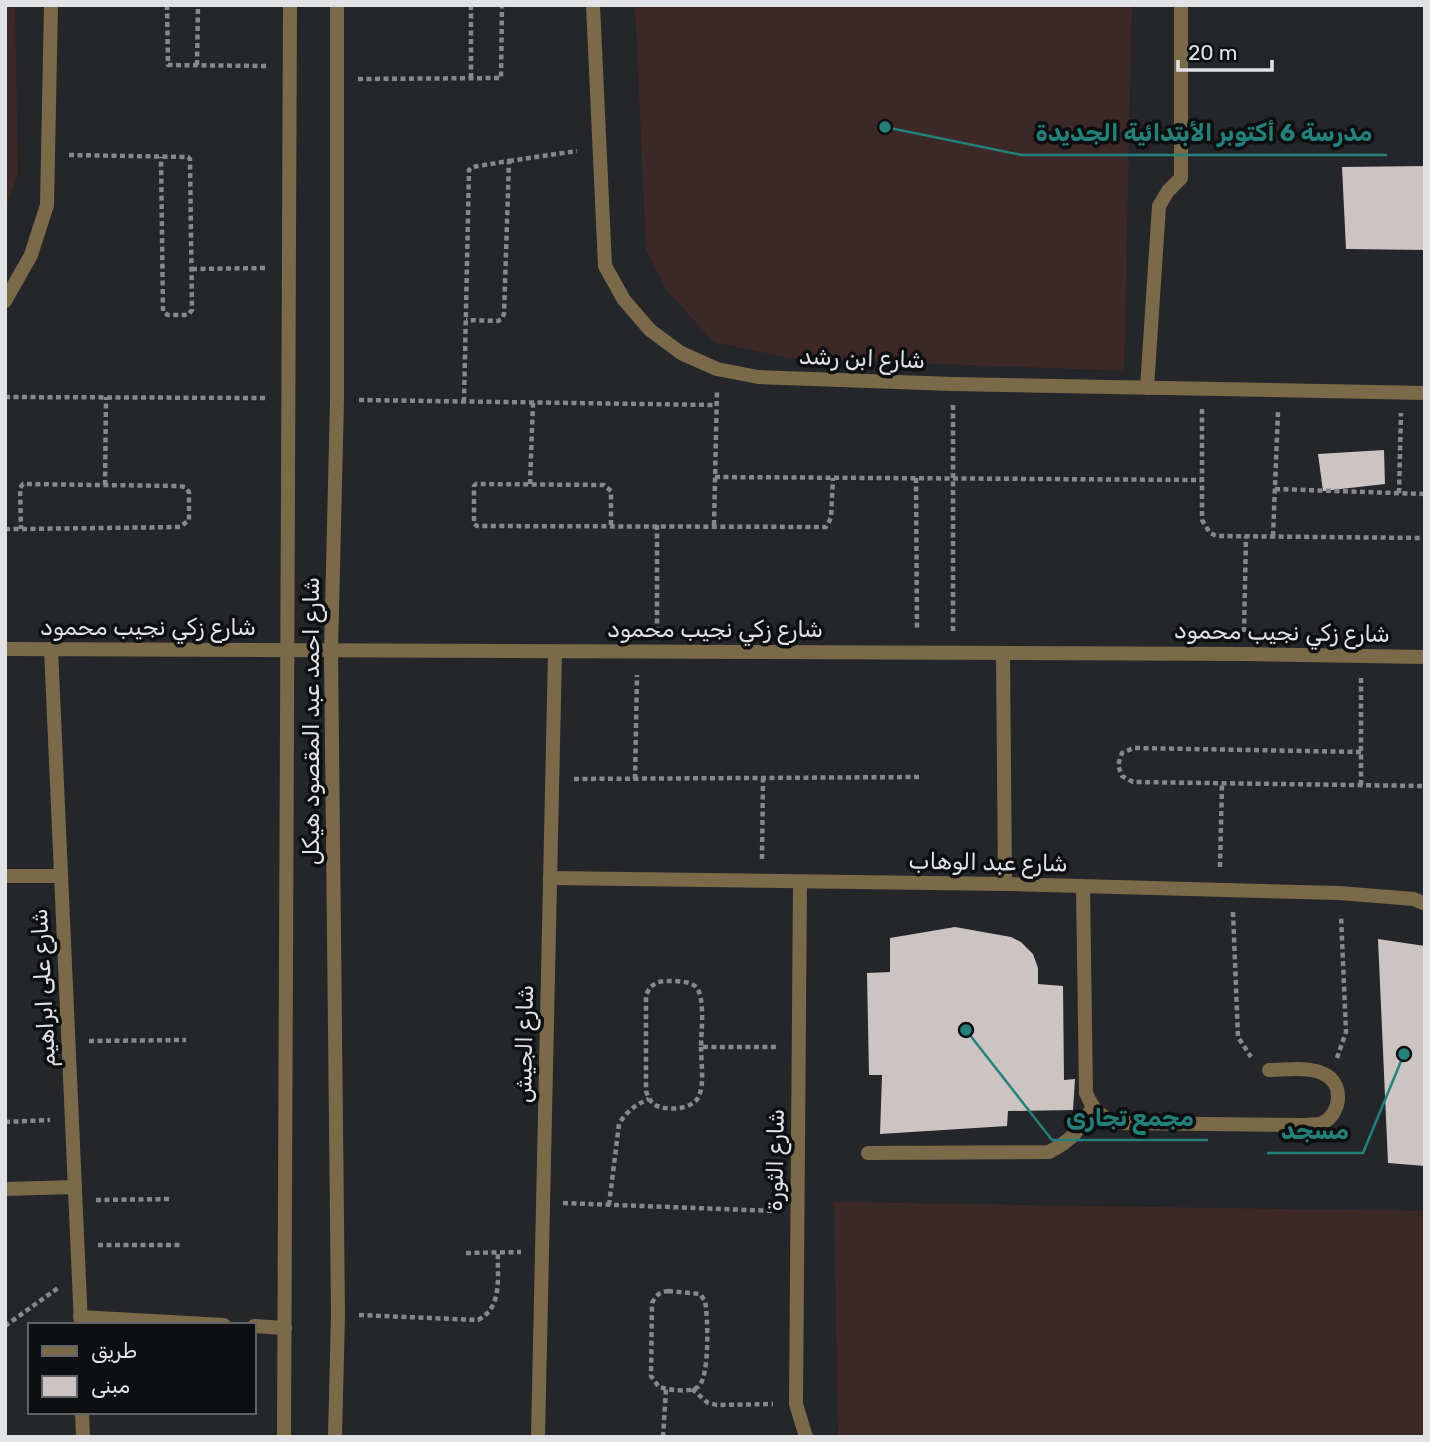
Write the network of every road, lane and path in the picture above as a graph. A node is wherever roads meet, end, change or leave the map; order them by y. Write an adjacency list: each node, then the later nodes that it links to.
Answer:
1 (51, 5): 15 (street)
2 (167, 5): 10 (path)
3 (198, 5): 10 (path)
4 (290, 5): 11 (street, شارع احمد عبد المقصود هيكل)
5 (337, 5): 13 (street, شارع احمد عبد المقصود هيكل)
6 (471, 5): 12 (path)
7 (502, 5): 12 (path)
8 (593, 5): 14 (street, شارع ابن رشد)
9 (1181, 5): 24 (street)
10 (197, 65): 11 (path)
11 (289, 66): 18 (street, شارع احمد عبد المقصود هيكل)
12 (471, 78): 13 (path)
13 (337, 79): 32 (street, شارع احمد عبد المقصود هيكل)
14 (599, 147): 17 (path); 22 (street, شارع ابن رشد)
15 (48, 155): 16 (path); 20 (street)
16 (161, 157): 19 (path); 19 (path)
17 (509, 161): 21 (path); 21 (path)
18 (289, 268): 19 (path); 31 (street, شارع احمد عبد المقصود هيكل)
19 (192, 269)
20 (5, 301)
21 (466, 320): 33 (path)
22 (717, 369): 23 (street, شارع ابن رشد); 35 (path)
23 (953, 384): 24 (street, شارع ابن رشد); 39 (path)
24 (1147, 388): 25 (street, شارع ابن رشد)
25 (1202, 389): 26 (street, شارع ابن رشد); 40 (path)
26 (1278, 390): 27 (street, شارع ابن رشد); 43 (path)
27 (1402, 393): 28 (street, شارع ابن رشد); 44 (path)
28 (1425, 393)
29 (5, 397): 30 (path)
30 (106, 397): 31 (path); 42 (path)
31 (288, 398): 56 (street, شارع احمد عبد المقصود هيكل)
32 (337, 400): 33 (path); 57 (street, شارع احمد عبد المقصود هيكل)
33 (464, 402): 34 (path)
34 (533, 403): 35 (path); 41 (path)
35 (716, 405): 36 (path)
36 (715, 477): 37 (path); 48 (path)
37 (833, 478): 38 (path); 48 (path)
38 (916, 478): 39 (path); 61 (path)
39 (953, 478): 40 (path); 62 (path)
40 (1202, 480): 51 (path)
41 (530, 484): 46 (path); 46 (path)
42 (105, 485): 50 (path); 50 (path)
43 (1275, 489): 44 (path); 52 (path)
44 (1399, 493): 45 (path)
45 (1425, 494)
46 (611, 525): 47 (path)
47 (657, 525): 48 (path); 60 (path)
48 (714, 525)
49 (5, 529): 50 (path)
50 (21, 529)
51 (1247, 536): 52 (path); 64 (path)
52 (1273, 537): 53 (path)
53 (1425, 538)
54 (5, 649): 55 (street, شارع زكي نجيب محمود)
55 (51, 649): 56 (street, شارع زكي نجيب محمود); 76 (street, شارع على ابراهيم)
56 (287, 650): 57 (street, شارع زكي نجيب محمود); 113 (street, شارع احمد عبد المقصود هيكل)
57 (331, 651): 58 (street, شارع زكي نجيب محمود); 108 (street, شارع احمد عبد المقصود هيكل)
58 (555, 652): 59 (street, شارع زكي نجيب محمود); 71 (street, شارع الجيش)
59 (638, 652): 60 (street, شارع زكي نجيب محمود); 70 (path)
60 (657, 652): 61 (street, شارع زكي نجيب محمود)
61 (918, 652): 62 (street, شارع زكي نجيب محمود)
62 (953, 653): 63 (street, شارع زكي نجيب محمود)
63 (1003, 653): 64 (street, شارع زكي نجيب محمود); 80 (street)
64 (1244, 654): 65 (street, شارع زكي نجيب محمود)
65 (1360, 656): 66 (street, شارع زكي نجيب محمود); 67 (path)
66 (1425, 657)
67 (1361, 752): 72 (path); 73 (path)
68 (922, 777): 69 (path)
69 (763, 778): 70 (path); 78 (path)
70 (635, 779): 71 (path)
71 (552, 780): 77 (street, شارع الجيش)
72 (1222, 783): 73 (path); 82 (path)
73 (1361, 785): 74 (path)
74 (1425, 786)
75 (5, 876): 76 (street)
76 (61, 876): 86 (street, شارع على ابراهيم)
77 (550, 878): 78 (street, شارع عبد الوهاب); 99 (street, شارع الجيش)
78 (761, 881): 79 (street, شارع عبد الوهاب)
79 (800, 882): 80 (street, شارع عبد الوهاب); 88 (street, شارع الثورة)
80 (1005, 884): 81 (street, شارع عبد الوهاب)
81 (1083, 886): 82 (street, شارع عبد الوهاب); 92 (street)
82 (1226, 890): 83 (street, شارع عبد الوهاب); 89 (path)
83 (1339, 893): 84 (street, شارع عبد الوهاب); 90 (path)
84 (1425, 904)
85 (186, 1040): 86 (path)
86 (68, 1042): 93 (street, شارع على ابراهيم)
87 (701, 1047): 88 (path); 91 (path); 91 (path)
88 (799, 1047): 101 (street, شارع الثورة)
89 (1269, 1070): 90 (street)
90 (1324, 1073): 92 (street)
91 (649, 1099): 100 (path)
92 (1092, 1108): 95 (street)
93 (72, 1119): 94 (path); 97 (street, شارع على ابراهيم)
94 (5, 1122)
95 (868, 1153)
96 (5, 1189): 97 (street)
97 (75, 1194): 98 (path); 102 (street, شارع على ابراهيم)
98 (172, 1199)
99 (543, 1202): 100 (path); 104 (street, شارع الجيش)
100 (609, 1205): 101 (path)
101 (797, 1212): 116 (street, شارع الثورة)
102 (78, 1245): 103 (path); 107 (street, شارع على ابراهيم)
103 (181, 1245)
104 (542, 1252): 106 (path); 121 (street, شارع الجيش)
105 (466, 1253): 106 (path)
106 (498, 1253): 108 (path)
107 (79, 1273): 109 (street, شارع على ابراهيم); 111 (path)
108 (338, 1314): 120 (street, شارع احمد عبد المقصود هيكل)
109 (80, 1321): 110 (street)
110 (152, 1323)
111 (5, 1326)
112 (256, 1326): 113 (street)
113 (285, 1328): 119 (street, شارع احمد عبد المقصود هيكل)
114 (666, 1389): 115 (path); 115 (path); 122 (path)
115 (692, 1389): 116 (path)
116 (796, 1404): 123 (street, شارع الثورة)
117 (82, 1414): 118 (street)
118 (83, 1437)
119 (284, 1437)
120 (335, 1437)
121 (538, 1437)
122 (663, 1437)
123 (806, 1437)

